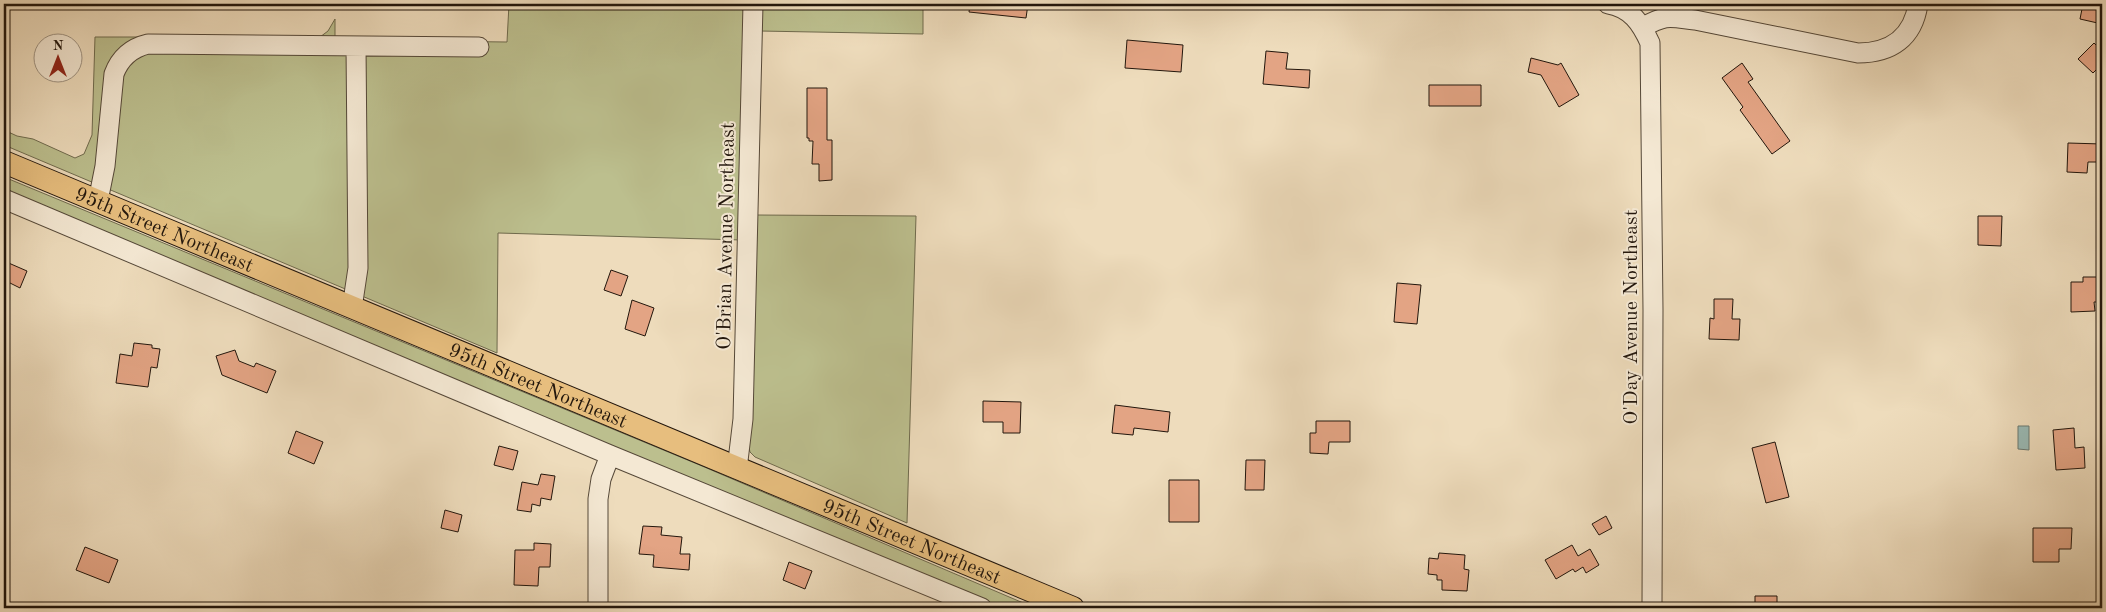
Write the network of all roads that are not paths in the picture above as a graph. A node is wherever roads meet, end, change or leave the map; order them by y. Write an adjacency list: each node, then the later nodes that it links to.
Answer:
1 (753, 4): 12 (street, O'Brian Avenue Northeast)
2 (1608, 4): 4 (street)
3 (1918, 4): 4 (street)
4 (1643, 27): 16 (street, O'Day Avenue Northeast)
5 (356, 46): 6 (street); 9 (street); 10 (street)
6 (479, 47)
7 (4, 162): 9 (main road, 95th Street Northeast)
8 (4, 199): 11 (street)
9 (98, 201): 10 (main road, 95th Street Northeast)
10 (352, 308): 12 (main road, 95th Street Northeast)
11 (610, 456): 14 (street); 15 (street)
12 (737, 469): 13 (main road, 95th Street Northeast)
13 (1061, 606)
14 (598, 608)
15 (982, 608)
16 (1652, 608)

